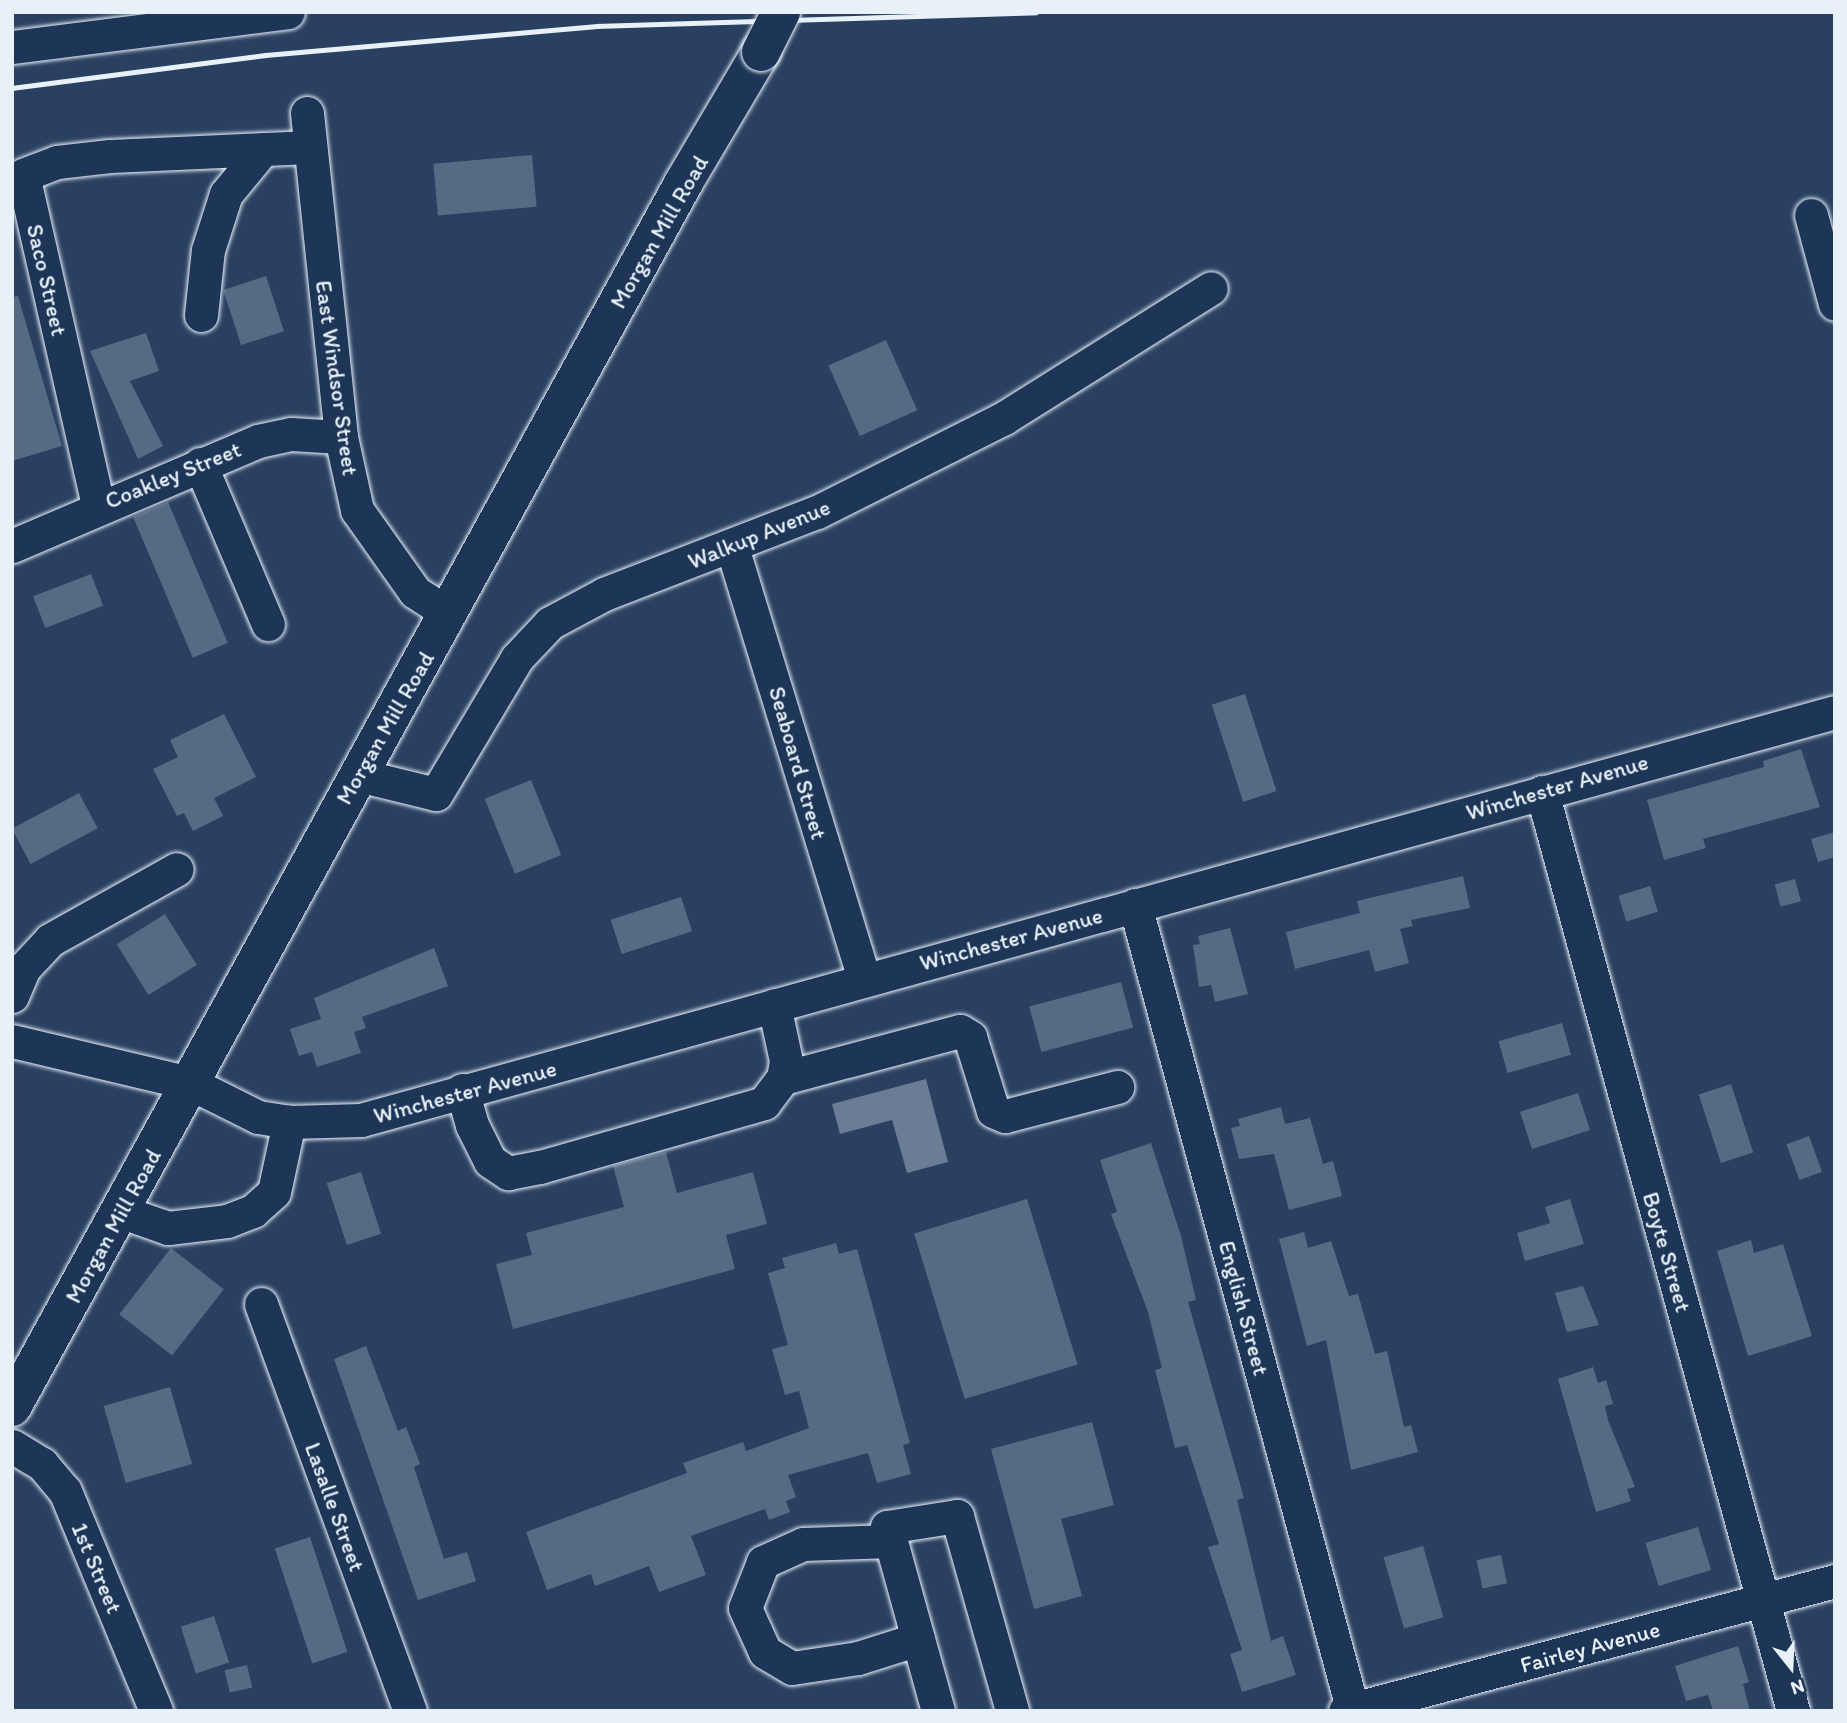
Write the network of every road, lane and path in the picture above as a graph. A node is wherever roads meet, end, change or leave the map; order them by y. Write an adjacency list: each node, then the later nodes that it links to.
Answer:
1 (781, 12): 17 (main road, Morgan Mill Road, bridge)
2 (295, 13): 3 (street)
3 (98, 24): 4 (street)
4 (12, 47)
5 (307, 113): 6 (street, East Windsor Street)
6 (310, 147): 7 (street, Saco Street); 12 (street, East Windsor Street)
7 (263, 149): 11 (street); 14 (street, Saco Street)
8 (1811, 215): 10 (street)
9 (1211, 288): 16 (street, Walkup Avenue)
10 (1835, 304)
11 (201, 315)
12 (341, 437): 13 (street, Coakley Street); 17 (street, East Windsor Street)
13 (200, 464): 14 (street, Coakley Street); 18 (street)
14 (98, 505): 15 (street, Coakley Street)
15 (12, 546)
16 (732, 547): 20 (street, Walkup Avenue); 24 (street, Seaboard Street)
17 (449, 614): 20 (main road, Morgan Mill Road)
18 (268, 624)
19 (1835, 712): 21 (street, Winchester Avenue)
20 (358, 775): 28 (main road, Morgan Mill Road)
21 (1542, 792): 23 (street, Winchester Avenue); 39 (street, Boyte Street)
22 (177, 869): 25 (street)
23 (1135, 905): 24 (street, Winchester Avenue); 41 (street, English Street)
24 (864, 980): 26 (street, Winchester Avenue)
25 (12, 996)
26 (774, 1005): 30 (street, Winchester Avenue); 31 (street)
27 (12, 1041): 28 (street)
28 (190, 1083): 32 (street, Winchester Avenue); 33 (main road, Morgan Mill Road)
29 (1116, 1087): 31 (street)
30 (462, 1090): 31 (street); 32 (street, Winchester Avenue)
31 (774, 1090)
32 (289, 1122): 33 (street)
33 (122, 1212): 35 (main road, Morgan Mill Road)
34 (261, 1304): 43 (street, Lasalle Street)
35 (12, 1406)
36 (12, 1446): 42 (street, 1st Street)
37 (891, 1541): 40 (street); 40 (street); 45 (street)
38 (1835, 1581): 39 (street, Fairley Avenue)
39 (1763, 1600): 41 (street, Fairley Avenue); 46 (street, Boyte Street)
40 (918, 1639): 44 (street)
41 (1350, 1710)
42 (156, 1711)
43 (410, 1711)
44 (938, 1711)
45 (1012, 1711)
46 (1793, 1711)

